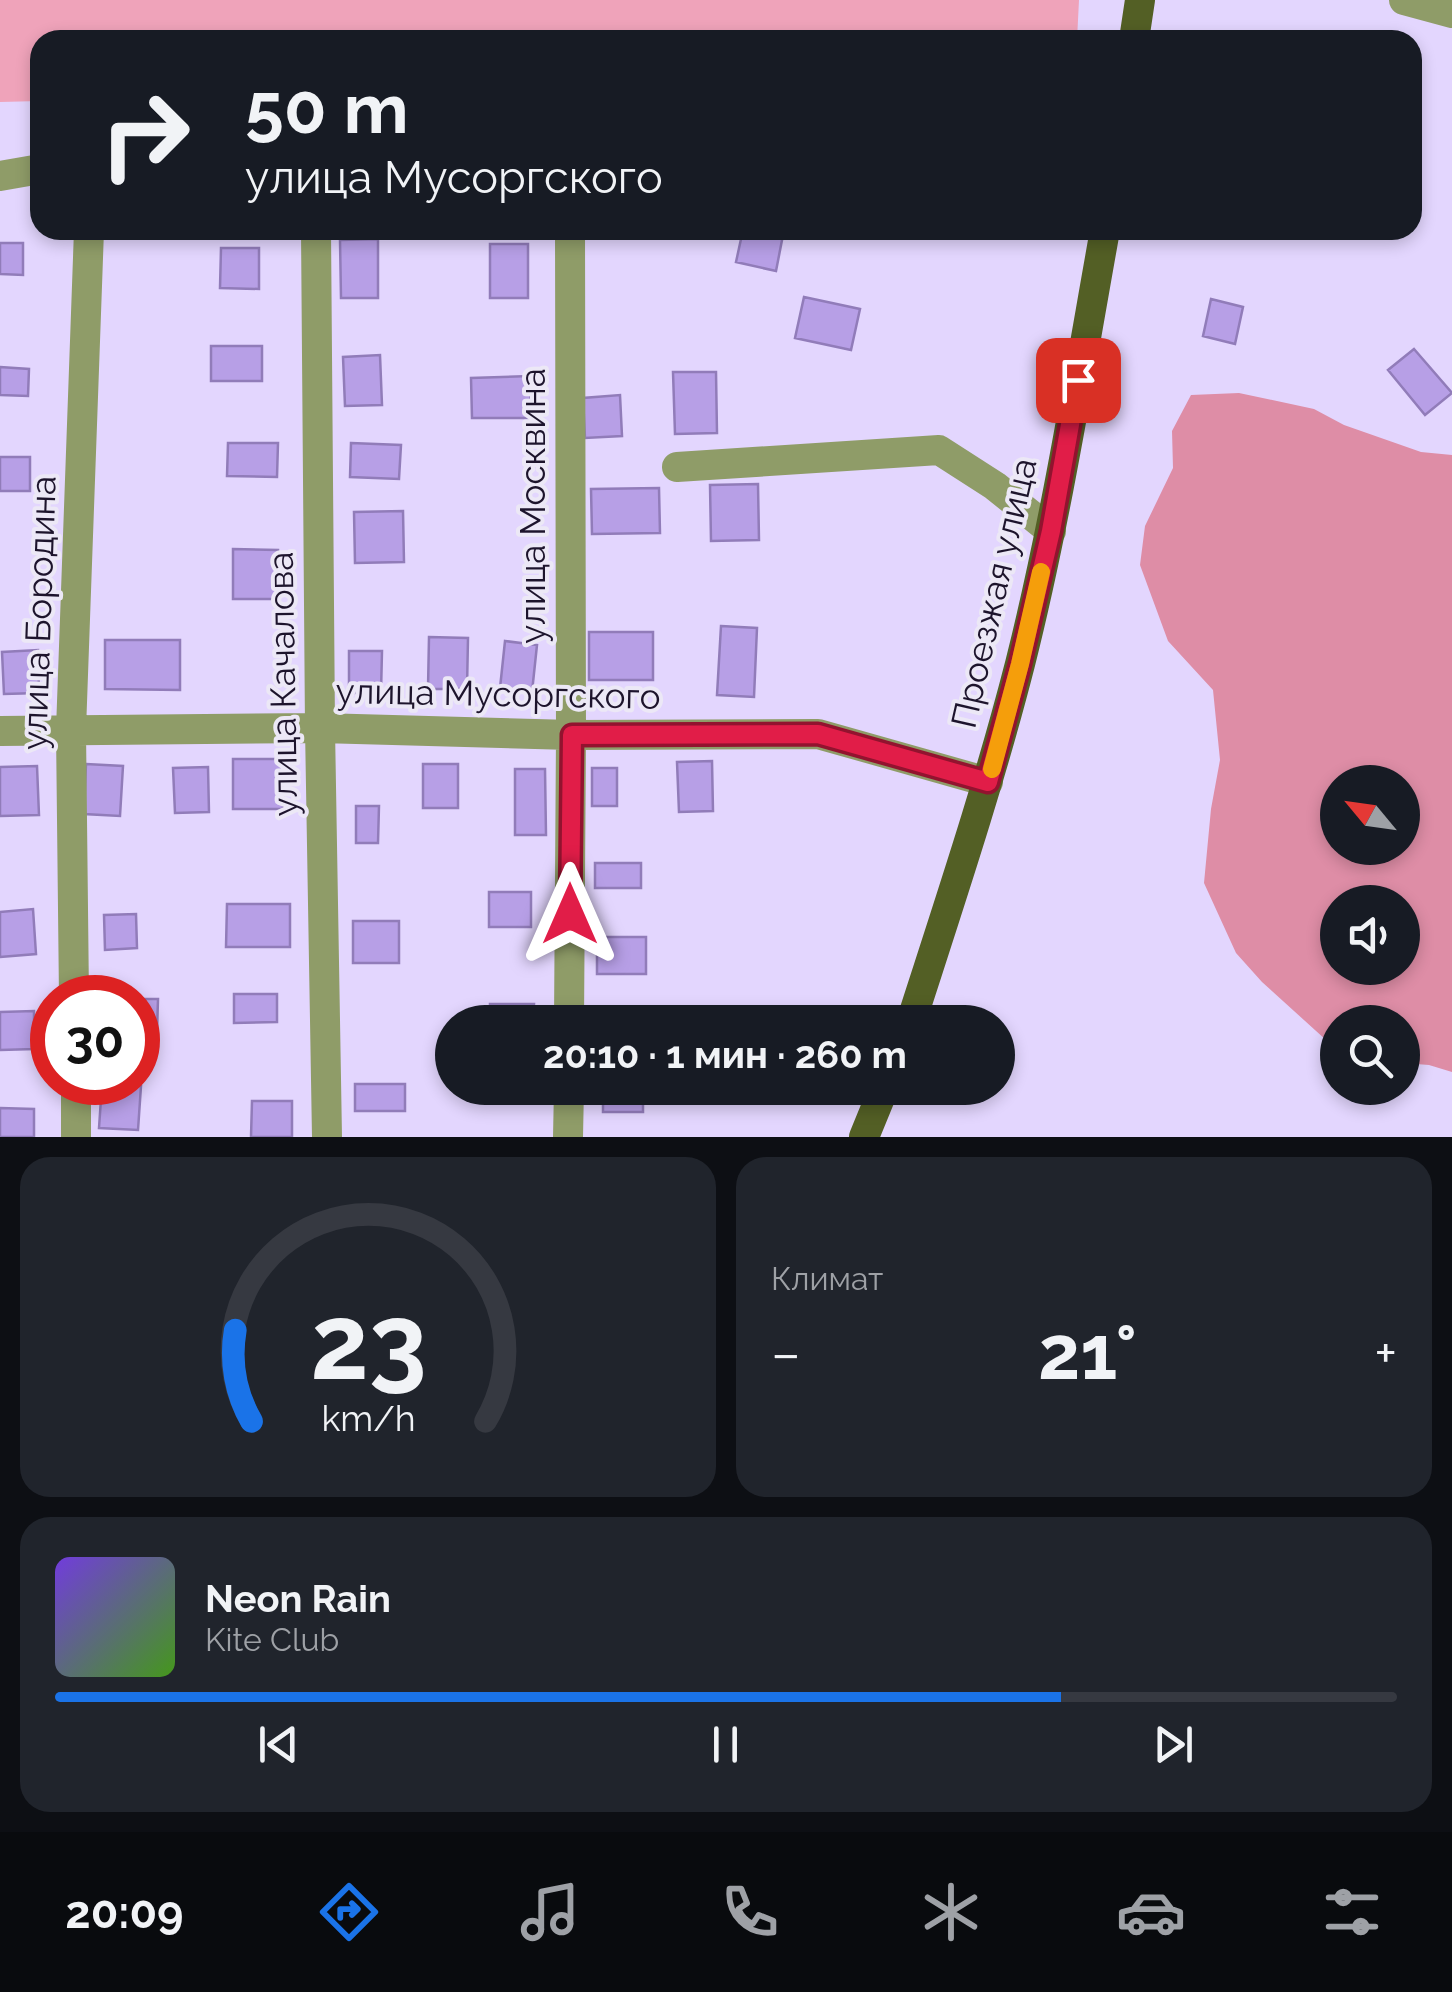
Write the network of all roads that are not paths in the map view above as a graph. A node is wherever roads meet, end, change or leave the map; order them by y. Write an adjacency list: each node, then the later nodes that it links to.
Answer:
1 (1140, 0): 4 (main road)
2 (1404, 0): 3 (street)
3 (1452, 13)
4 (1136, 30)
5 (30, 170): 6 (street)
6 (0, 176)
7 (89, 240): 14 (street, улица Бородина)
8 (316, 240): 13 (street, улица Качалова)
9 (570, 240): 16 (street, улица Москвина)
10 (1103, 240): 12 (main road, Проезжая улица)
11 (677, 467): 12 (street)
12 (1051, 531): 17 (main road, Проезжая улица)
13 (320, 728): 14 (street, улица Мусоргского); 16 (street, улица Мусоргского); 25 (street, улица Качалова)
14 (71, 730): 15 (street, улица Мусоргского); 18 (street, улица Бородина)
15 (0, 731)
16 (572, 735): 17 (street, улица Мусоргского); 19 (street, улица Москвина)
17 (988, 782): 20 (main road, Проезжая улица)
18 (74, 975)
19 (569, 1005)
20 (917, 1005)
21 (76, 1105): 24 (street)
22 (569, 1105): 26 (street)
23 (877, 1105): 27 (main road)
24 (76, 1137)
25 (328, 1137)
26 (568, 1137)
27 (864, 1137)

